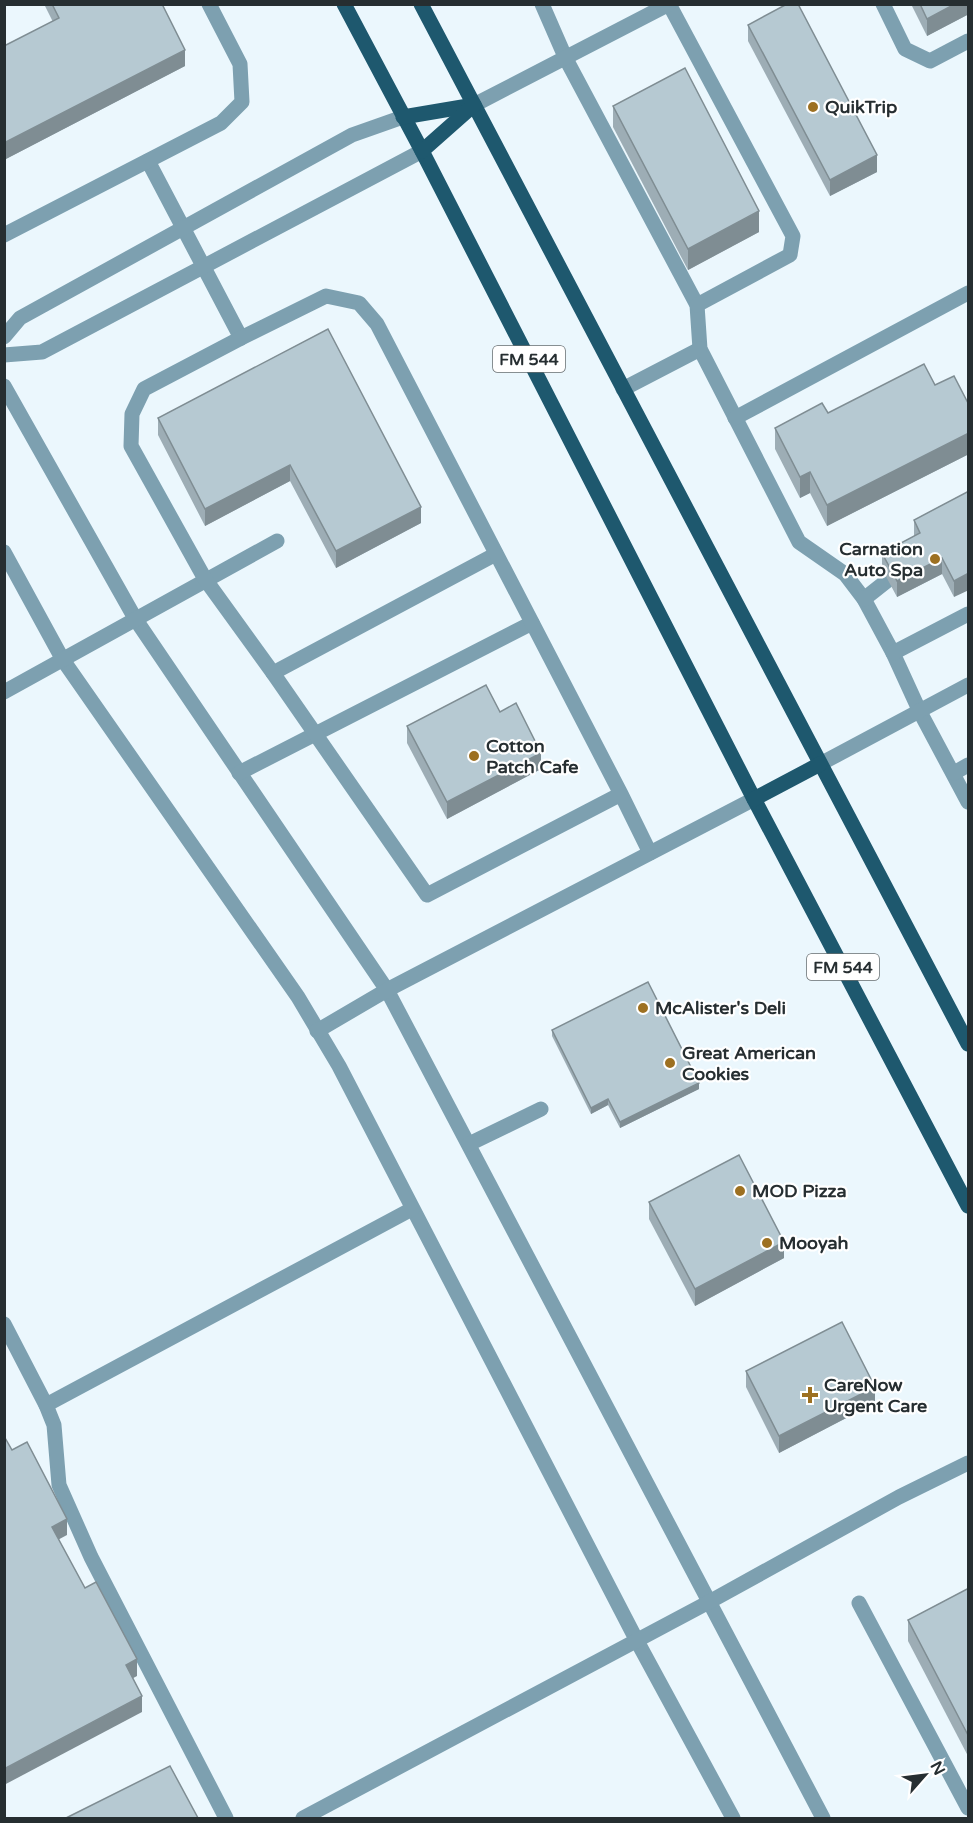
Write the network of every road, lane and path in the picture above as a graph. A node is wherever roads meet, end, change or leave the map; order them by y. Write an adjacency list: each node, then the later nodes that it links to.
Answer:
1 (209, 4): 12 (lane)
2 (344, 4): 10 (main road, FM 544 / FM 544)
3 (422, 4): 9 (main road)
4 (542, 4): 8 (lane)
5 (669, 4): 8 (lane); 17 (lane)
6 (883, 4): 7 (lane)
7 (969, 41)
8 (566, 58): 9 (lane); 17 (lane)
9 (474, 105): 10 (main road); 11 (main road); 23 (main road)
10 (403, 117): 11 (main road, FM 544 / FM 544); 13 (lane)
11 (422, 151): 15 (lane); 46 (main road, FM 544 / FM 544)
12 (148, 161): 13 (lane); 14 (lane)
13 (183, 228): 15 (lane); 18 (lane)
14 (4, 235)
15 (203, 267): 19 (lane); 21 (lane)
16 (969, 293): 24 (lane)
17 (697, 305): 20 (lane)
18 (4, 337)
19 (241, 338): 27 (lane); 28 (lane)
20 (700, 349): 23 (lane); 24 (lane)
21 (4, 355)
22 (4, 386): 32 (lane)
23 (623, 389): 41 (main road)
24 (735, 418): 30 (lane)
25 (277, 541): 28 (lane)
26 (4, 552): 35 (lane)
27 (496, 554): 33 (lane); 36 (lane)
28 (205, 579): 32 (lane); 36 (lane)
29 (888, 580): 30 (lane)
30 (864, 599): 34 (lane)
31 (969, 614): 34 (lane)
32 (136, 620): 35 (lane); 44 (lane)
33 (532, 623): 40 (lane); 45 (lane)
34 (893, 653): 39 (lane)
35 (63, 660): 38 (lane); 50 (lane)
36 (273, 673): 40 (lane)
37 (969, 685): 39 (lane)
38 (4, 692)
39 (920, 712): 41 (lane); 43 (lane)
40 (315, 734): 44 (lane); 45 (lane)
41 (820, 765): 46 (main road); 51 (main road)
42 (969, 765): 43 (lane)
43 (954, 772): 47 (lane)
44 (239, 773): 49 (lane)
45 (621, 794): 48 (lane)
46 (754, 799): 48 (lane); 54 (main road, FM 544 / FM 544)
47 (969, 802)
48 (650, 853): 49 (lane)
49 (387, 990): 50 (lane); 53 (lane)
50 (317, 1031): 55 (lane)
51 (969, 1044)
52 (541, 1109): 53 (lane)
53 (469, 1144): 59 (lane)
54 (969, 1206)
55 (412, 1209): 57 (lane); 61 (lane)
56 (4, 1324): 57 (lane)
57 (46, 1405): 63 (lane)
58 (969, 1463): 59 (lane)
59 (709, 1602): 61 (lane); 66 (lane)
60 (859, 1603): 62 (lane)
61 (637, 1641): 64 (lane); 65 (lane)
62 (969, 1808)
63 (226, 1818)
64 (303, 1818)
65 (733, 1818)
66 (823, 1818)

